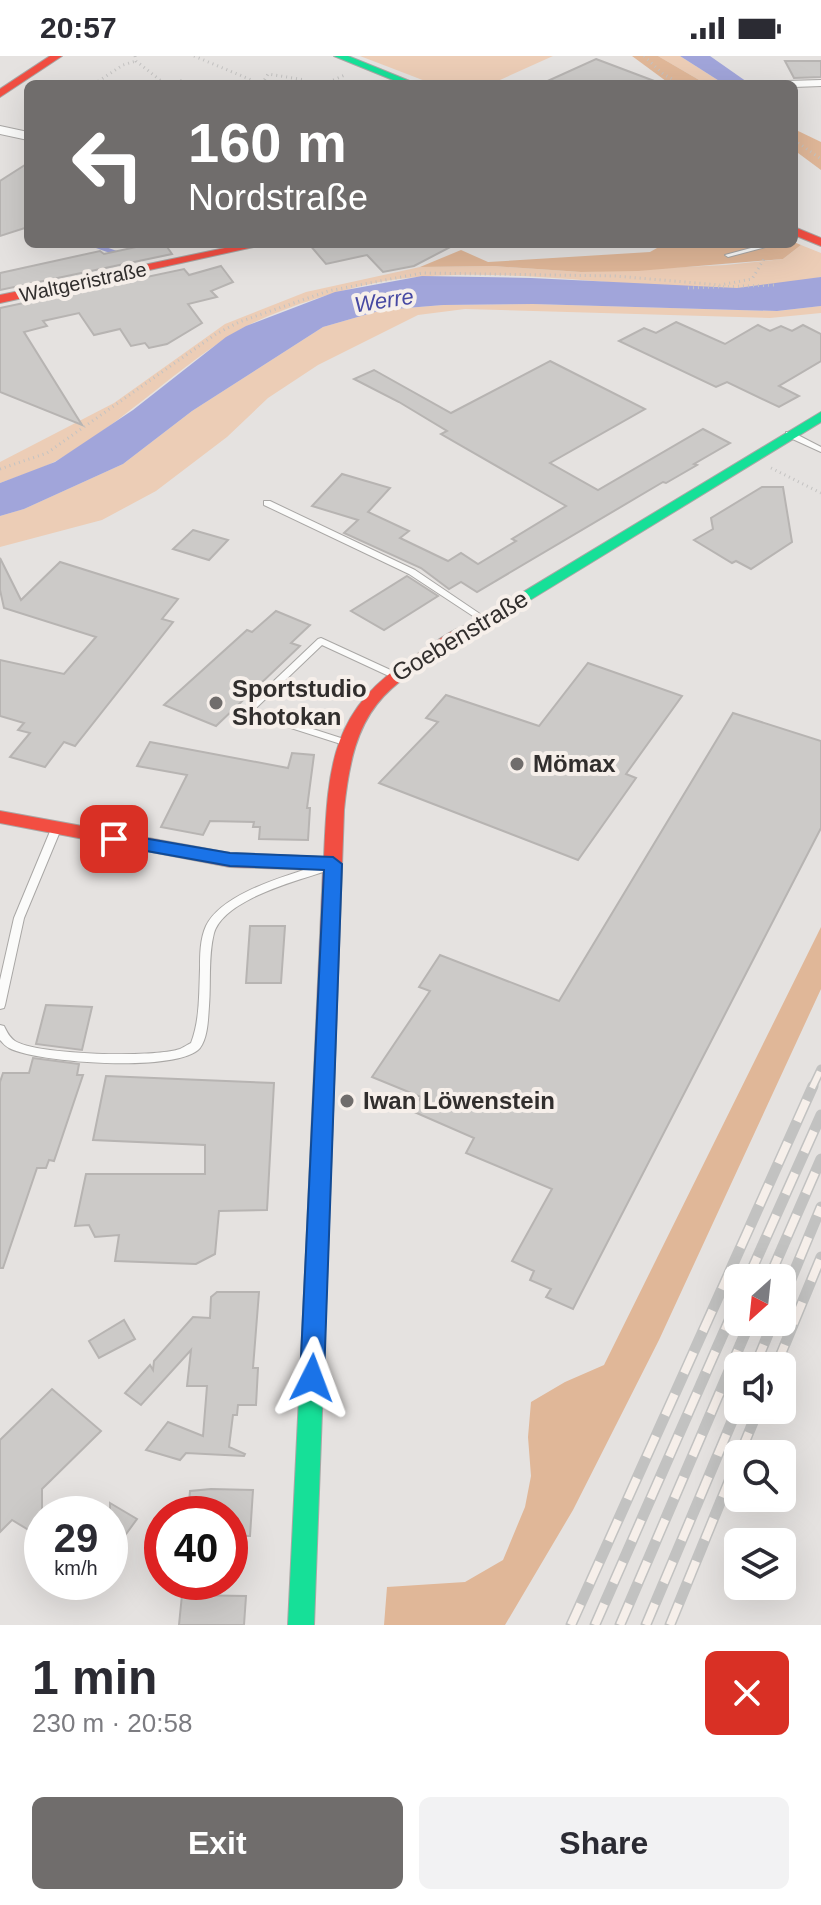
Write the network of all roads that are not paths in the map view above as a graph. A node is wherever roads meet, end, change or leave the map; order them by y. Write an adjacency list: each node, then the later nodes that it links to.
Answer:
1 (57, 56): 6 (street)
2 (339, 56): 3 (street)
3 (402, 80)
4 (821, 83): 5 (street)
5 (798, 84)
6 (0, 94)
7 (0, 130): 8 (street)
8 (24, 135)
9 (242, 248): 12 (street, Waltgeristraße)
10 (766, 248): 11 (lane)
11 (728, 255)
12 (0, 299)
13 (821, 416): 14 (street, Goebenstraße)
14 (789, 434): 15 (lane); 17 (street, Goebenstraße)
15 (821, 450)
16 (267, 503): 17 (lane)
17 (485, 620): 18 (street, Goebenstraße)
18 (394, 675): 19 (street, Goebenstraße); 19 (lane)
19 (344, 742): 22 (street, Goebenstraße)
20 (0, 817): 21 (street)
21 (56, 829): 22 (street); 23 (lane)
22 (333, 864): 24 (lane); 25 (street, Goebenstraße)
23 (0, 1005)
24 (0, 1029)
25 (301, 1625)

